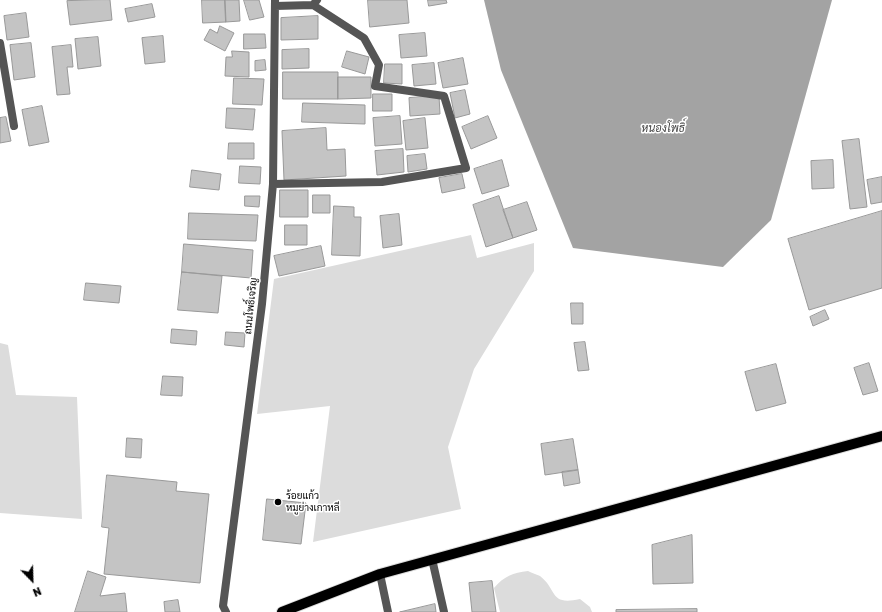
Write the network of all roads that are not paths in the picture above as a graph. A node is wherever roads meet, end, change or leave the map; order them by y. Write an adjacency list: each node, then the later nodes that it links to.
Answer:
1 (315, 2): 2 (street); 6 (street)
2 (275, 3): 6 (street, ถนนโพธิ์เจริญ)
3 (0, 43): 4 (street)
4 (4, 90): 5 (street)
5 (14, 126)
6 (273, 184): 10 (street, ถนนโพธิ์เจริญ)
7 (882, 436): 8 (main road)
8 (432, 559): 9 (main road); 13 (street)
9 (380, 574): 11 (main road); 12 (street)
10 (226, 612)
11 (282, 612)
12 (388, 612)
13 (444, 612)

